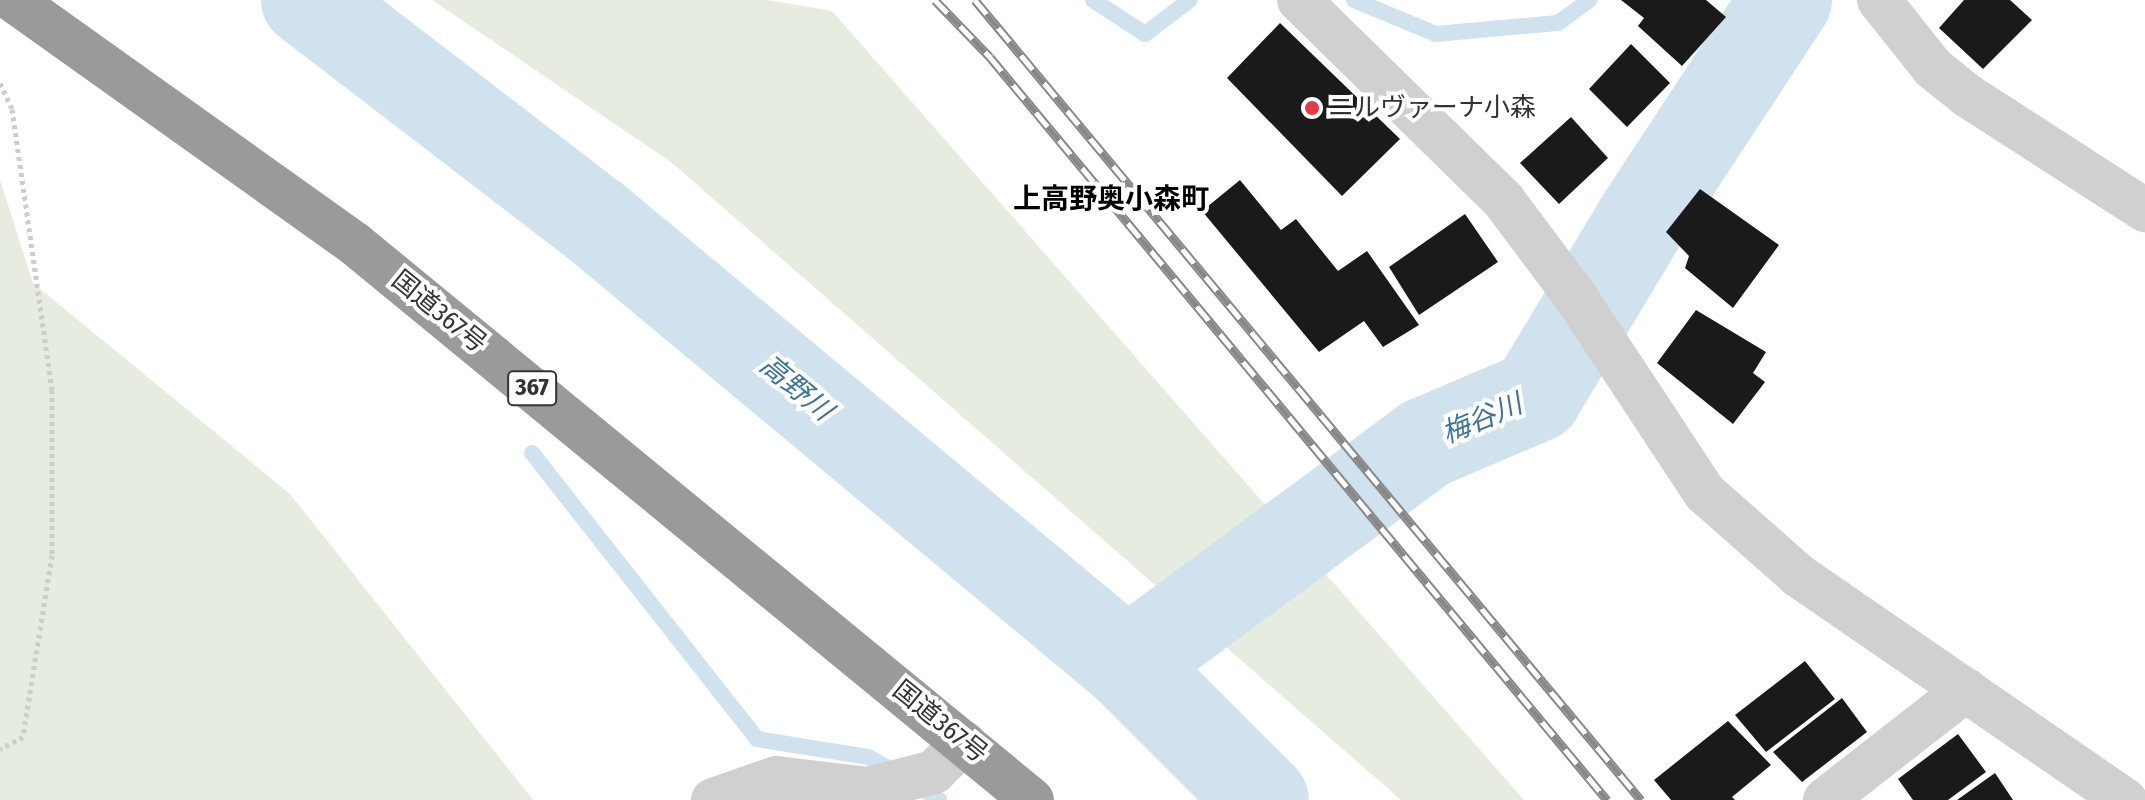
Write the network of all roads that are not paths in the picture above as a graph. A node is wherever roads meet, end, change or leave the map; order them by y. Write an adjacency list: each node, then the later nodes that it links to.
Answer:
1 (13, 0): 6 (highway, 国道367号 / 367)
2 (1299, 0): 5 (street)
3 (1879, 0): 4 (street)
4 (2145, 210)
5 (1966, 690): 9 (street); 10 (street)
6 (964, 742): 7 (street); 8 (highway, 国道367号 / 367)
7 (713, 800)
8 (1032, 800)
9 (1825, 800)
10 (2125, 800)

